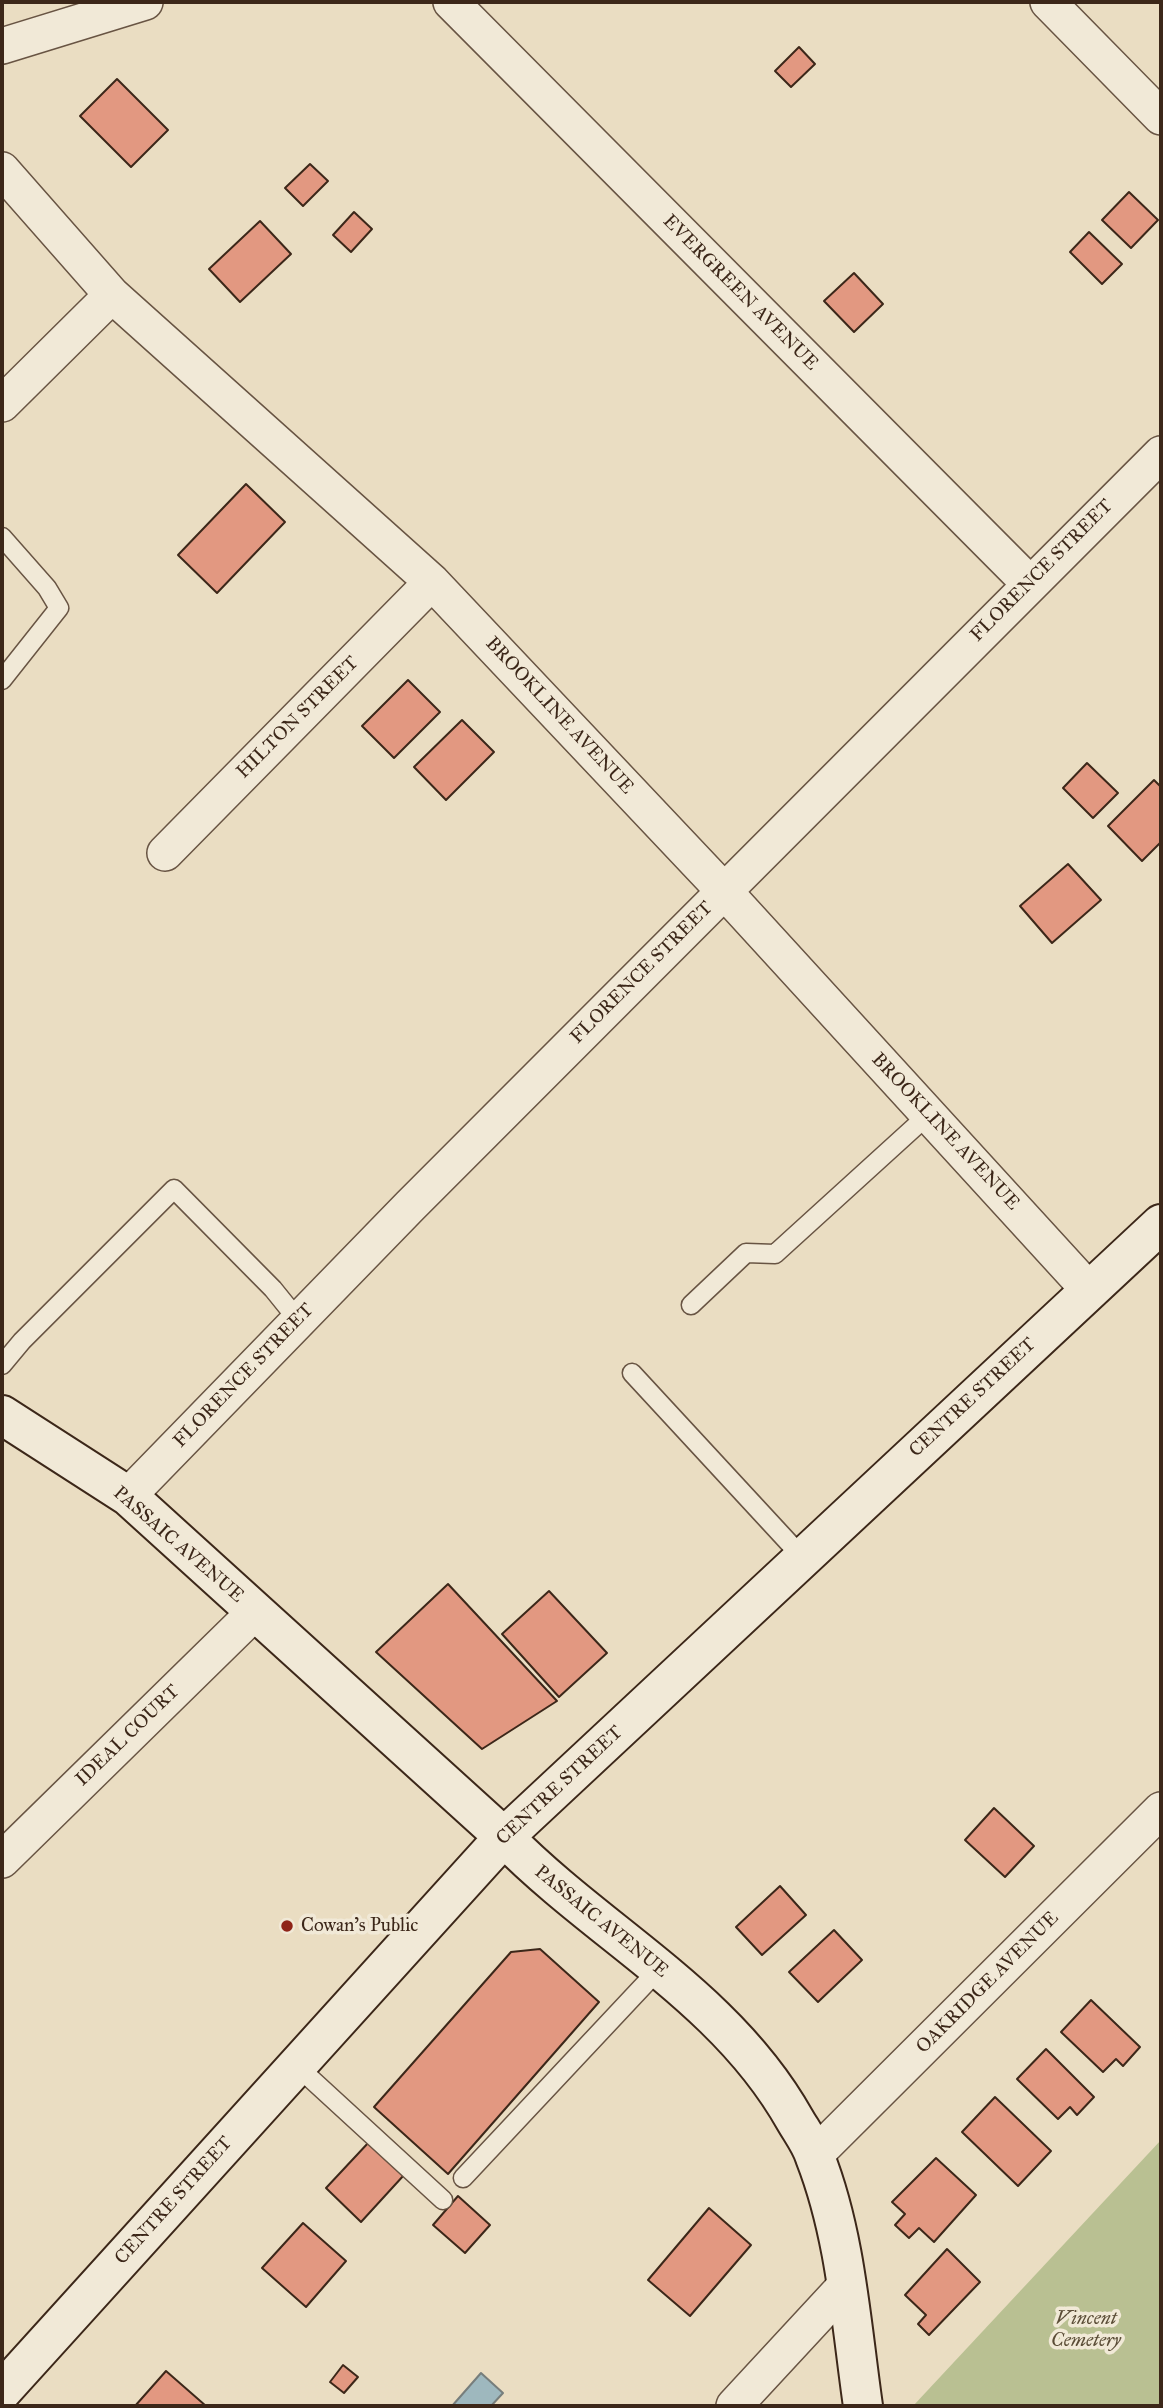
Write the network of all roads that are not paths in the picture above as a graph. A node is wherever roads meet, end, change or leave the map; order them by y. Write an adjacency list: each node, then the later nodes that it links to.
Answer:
1 (145, 2): 4 (street)
2 (451, 2): 12 (street, EVERGREEN AVENUE)
3 (1048, 2): 5 (street)
4 (2, 46)
5 (1161, 117)
6 (2, 170): 7 (street, BROOKLINE AVENUE)
7 (112, 295): 8 (street); 11 (street, BROOKLINE AVENUE)
8 (2, 404)
9 (1161, 454): 12 (street, FLORENCE STREET)
10 (2, 537): 13 (lane)
11 (432, 582): 14 (street, HILTON STREET); 15 (street, BROOKLINE AVENUE)
12 (1029, 583): 15 (street, FLORENCE STREET)
13 (2, 680)
14 (165, 853)
15 (724, 891): 16 (street, BROOKLINE AVENUE); 20 (street, FLORENCE STREET)
16 (929, 1114): 18 (street, BROOKLINE AVENUE); 19 (lane)
17 (1161, 1224): 18 (street, CENTRE STREET)
18 (1090, 1290): 25 (street, CENTRE STREET)
19 (691, 1305)
20 (298, 1320): 21 (lane); 24 (street, FLORENCE STREET)
21 (2, 1365)
22 (632, 1373): 25 (lane)
23 (2, 1415): 24 (street, PASSAIC AVENUE)
24 (128, 1496): 26 (street, PASSAIC AVENUE)
25 (803, 1558): 28 (street, CENTRE STREET)
26 (254, 1612): 28 (street, PASSAIC AVENUE); 29 (street, IDEAL COURT)
27 (1161, 1810): 32 (street, OAKRIDGE AVENUE)
28 (504, 1837): 30 (street, PASSAIC AVENUE); 31 (street, CENTRE STREET)
29 (2, 1860)
30 (660, 1968): 32 (street, PASSAIC AVENUE); 33 (lane)
31 (297, 2066): 34 (lane); 36 (street, CENTRE STREET)
32 (815, 2155): 35 (street, PASSAIC AVENUE)
33 (463, 2178)
34 (443, 2200)
35 (846, 2285): 37 (street); 38 (street, PASSAIC AVENUE)
36 (2, 2391)
37 (734, 2406)
38 (863, 2406)

